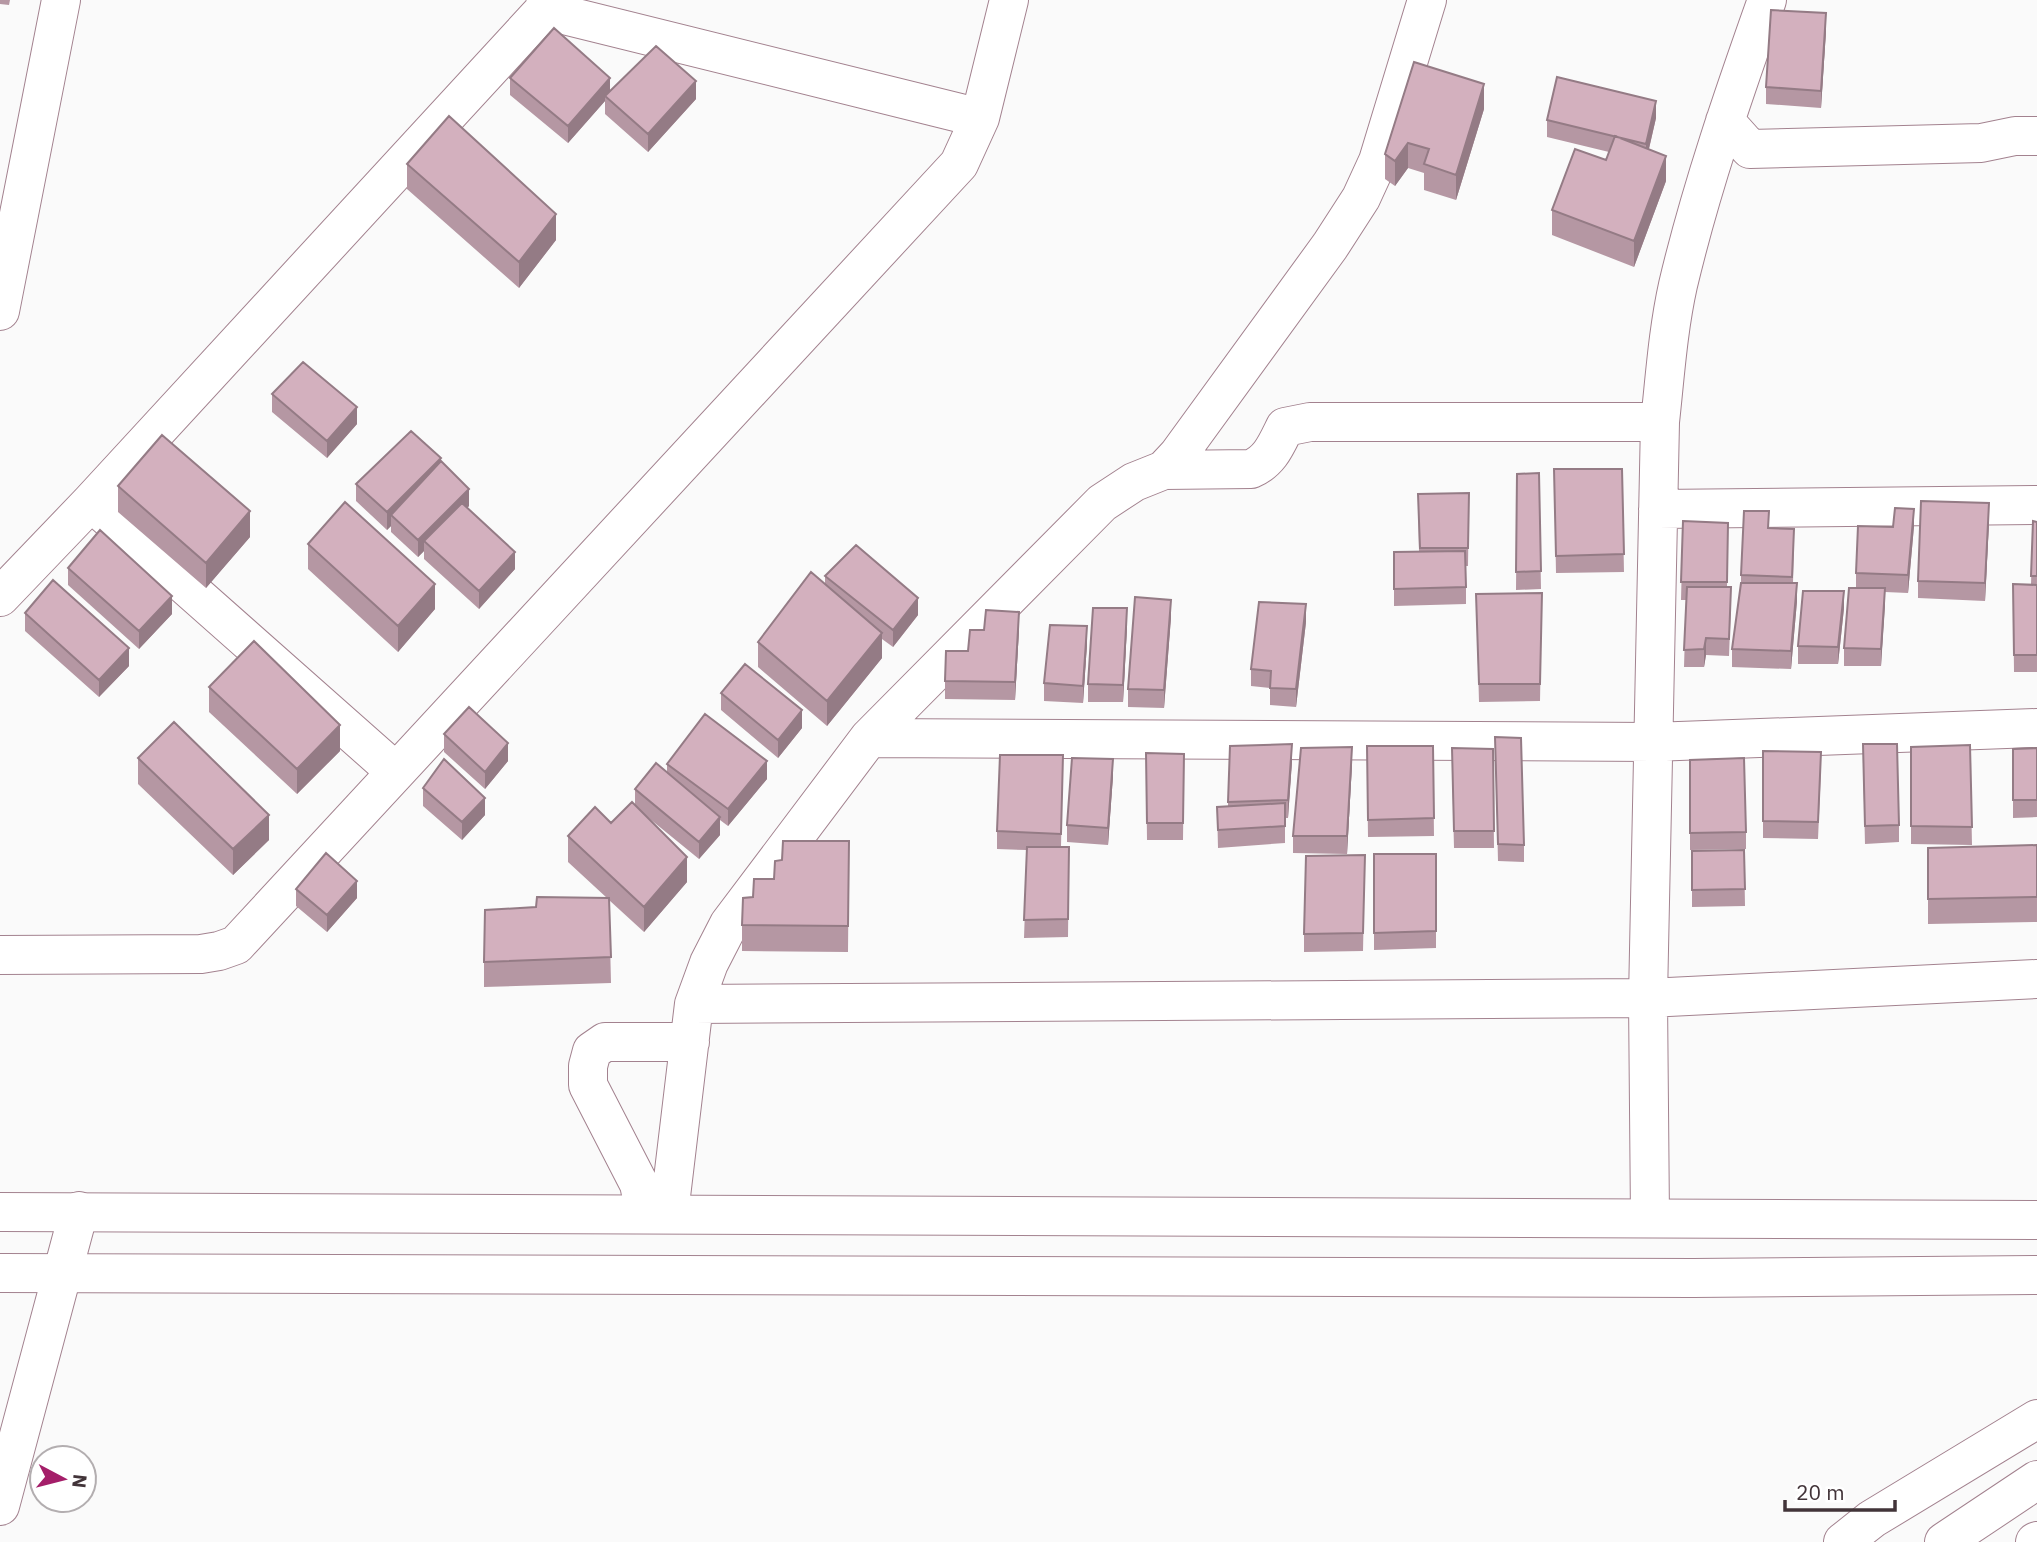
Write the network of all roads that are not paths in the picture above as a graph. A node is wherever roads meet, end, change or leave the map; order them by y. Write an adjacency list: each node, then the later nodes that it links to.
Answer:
1 (61, 0): 9 (street)
2 (1009, 0): 6 (street)
3 (1427, 0): 11 (street)
4 (1767, 0): 7 (street)
5 (545, 5): 6 (street); 12 (street)
6 (980, 118): 19 (street)
7 (1725, 121): 8 (street); 10 (street)
8 (2037, 136)
9 (0, 311)
10 (1660, 422): 11 (street); 14 (street)
11 (1164, 470): 17 (street)
12 (91, 502): 15 (street); 19 (street)
13 (2037, 505): 14 (street)
14 (1658, 509): 18 (street)
15 (0, 597)
16 (2037, 728): 18 (street)
17 (869, 738): 18 (street); 23 (street)
18 (1652, 742): 22 (street)
19 (396, 772): 20 (street)
20 (0, 955)
21 (2037, 979): 22 (street)
22 (1648, 998): 23 (street); 28 (street)
23 (694, 1004): 24 (street)
24 (690, 1042): 27 (street); 27 (street)
25 (79, 1211): 26 (street); 27 (street); 31 (street)
26 (0, 1212)
27 (657, 1213): 28 (street)
28 (1650, 1218): 29 (street)
29 (1697, 1218): 30 (street); 34 (street)
30 (2037, 1220)
31 (63, 1272): 32 (street); 34 (street); 37 (street)
32 (0, 1273)
33 (2037, 1275): 34 (street)
34 (1693, 1278)
35 (2037, 1419): 38 (street)
36 (2037, 1480): 39 (street)
37 (0, 1506)
38 (1843, 1542)
39 (1944, 1542)

